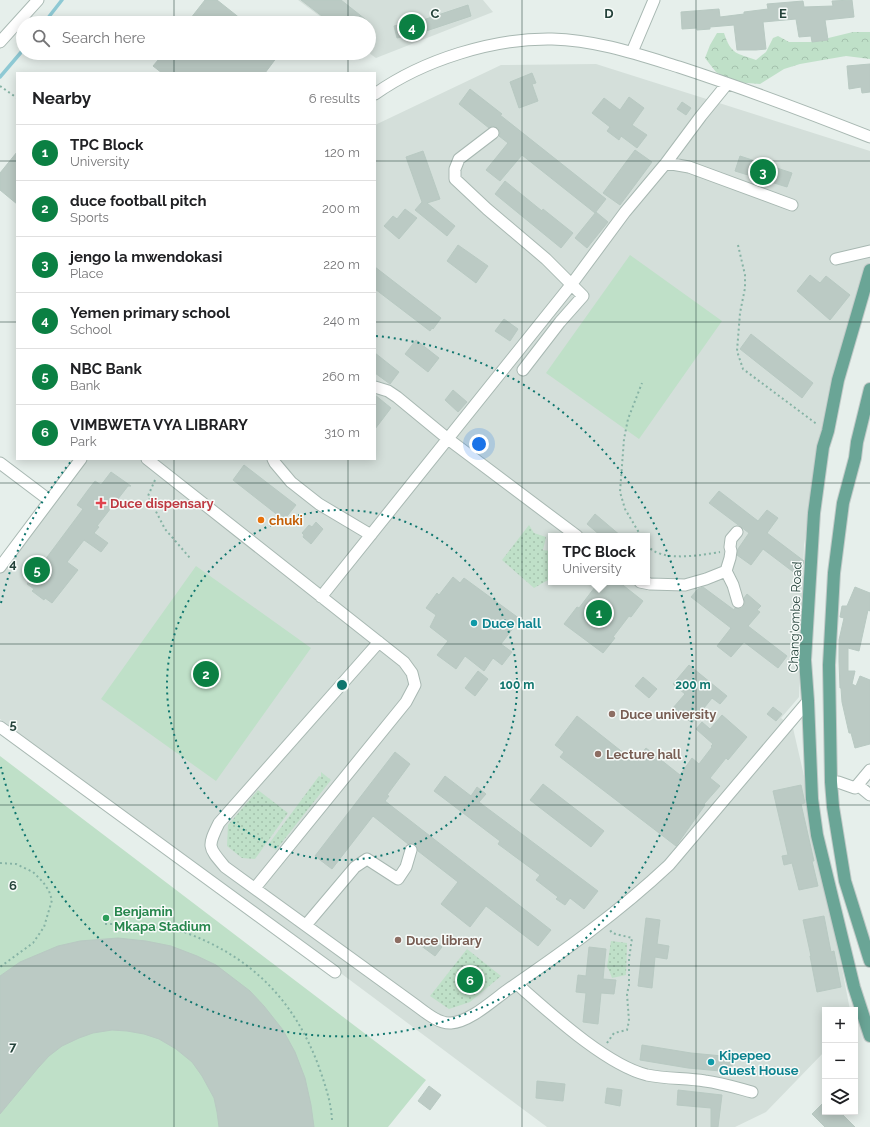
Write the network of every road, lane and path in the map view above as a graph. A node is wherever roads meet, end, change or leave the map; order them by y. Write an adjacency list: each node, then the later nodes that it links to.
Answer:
1 (38, 0): 3 (street)
2 (654, 0): 6 (street)
3 (24, 16)
4 (16, 24): 5 (street)
5 (0, 42)
6 (632, 52): 7 (street); 9 (street)
7 (727, 84): 12 (street); 13 (street)
8 (0, 86): 10 (path)
9 (376, 93)
10 (16, 97)
11 (493, 133): 19 (street)
12 (870, 137)
13 (666, 163): 14 (street); 19 (street)
14 (792, 205)
15 (738, 245): 25 (path)
16 (870, 250): 17 (street)
17 (836, 258)
18 (870, 270): 25 (main road, Chang'ombe Road)
19 (571, 285): 20 (street); 26 (street)
20 (523, 370)
21 (642, 383): 35 (path)
22 (376, 387): 26 (street)
23 (870, 389): 24 (main road)
24 (867, 411): 49 (main road)
25 (828, 431): 46 (main road, Chang'ombe Road)
26 (448, 439): 34 (street); 36 (street)
27 (80, 460): 32 (street)
28 (148, 460): 31 (street)
29 (274, 460): 36 (street)
30 (0, 462): 32 (street)
31 (160, 469): 39 (path); 43 (street)
32 (49, 500): 40 (street)
33 (737, 532): 37 (street)
34 (573, 533)
35 (639, 533)
36 (372, 535): 43 (street)
37 (730, 547): 38 (path); 41 (street)
38 (650, 549)
39 (190, 558)
40 (0, 567)
41 (726, 571): 42 (street); 44 (street)
42 (650, 584)
43 (321, 598): 45 (street)
44 (738, 602)
45 (378, 642): 54 (street); 54 (street)
46 (808, 701): 55 (street); 62 (main road, Chang'ombe Road)
47 (0, 727): 60 (street)
48 (870, 770): 50 (street)
49 (831, 782): 50 (street); 58 (main road)
50 (855, 788): 51 (street)
51 (870, 795)
52 (411, 850): 57 (street)
53 (0, 863): 59 (path)
54 (255, 888): 57 (street)
55 (604, 920): 61 (street); 63 (path)
56 (105, 924): 65 (path)
57 (306, 925): 61 (street)
58 (870, 961)
59 (0, 967)
60 (335, 972)
61 (517, 984): 63 (street)
62 (870, 1036)
63 (607, 1056): 64 (street)
64 (752, 1092)
65 (332, 1120)

